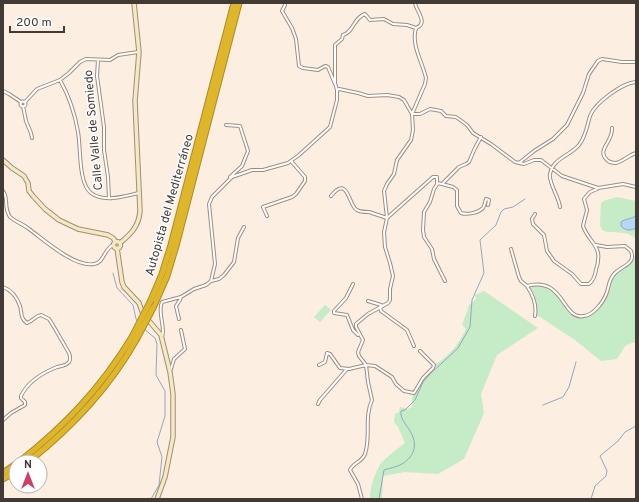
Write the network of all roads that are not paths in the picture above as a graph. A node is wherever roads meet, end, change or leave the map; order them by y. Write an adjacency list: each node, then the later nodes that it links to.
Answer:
1 (134, 3): 7 (street)
2 (234, 3): 60 (highway, Autopista del Mediterráneo, bridge)
3 (415, 3): 6 (street)
4 (239, 5): 60 (highway, Autopista del Mediterráneo, bridge)
5 (285, 5): 12 (street)
6 (416, 28): 12 (street); 18 (street)
7 (139, 52): 8 (street); 34 (street)
8 (98, 60): 10 (street); 36 (street, Calle Valle de Somiedo)
9 (636, 62): 26 (street)
10 (60, 80): 16 (street); 36 (street)
11 (636, 82): 27 (street)
12 (336, 87): 13 (street)
13 (337, 90): 18 (street); 25 (street)
14 (3, 91): 15 (street)
15 (21, 102): 16 (street); 17 (street)
16 (25, 102): 17 (street)
17 (23, 106): 22 (street)
18 (412, 114): 21 (street); 41 (street)
19 (226, 125): 28 (street)
20 (612, 128): 23 (street)
21 (481, 137): 26 (street); 30 (street)
22 (32, 138)
23 (636, 153)
24 (3, 160): 44 (street)
25 (291, 161): 28 (street); 40 (street)
26 (519, 163): 27 (street)
27 (552, 169): 32 (street); 38 (street)
28 (230, 178): 47 (street)
29 (438, 183): 30 (street); 41 (street); 48 (street)
30 (442, 184): 37 (street)
31 (636, 187): 32 (street)
32 (598, 188): 45 (street)
33 (3, 191): 44 (street)
34 (139, 193): 36 (street); 43 (street)
35 (331, 196): 41 (street)
36 (109, 198)
37 (488, 205)
38 (560, 207)
39 (535, 214): 45 (street)
40 (267, 216)
41 (387, 218): 54 (street)
42 (244, 227): 47 (street)
43 (120, 243): 44 (street); 44 (street)
44 (115, 245): 59 (street)
45 (596, 245): 50 (street)
46 (511, 249): 50 (street)
47 (211, 281): 52 (street)
48 (445, 281)
49 (353, 284): 58 (street)
50 (527, 286): 55 (street)
51 (3, 287): 68 (street)
52 (180, 297): 56 (street); 59 (street)
53 (368, 301): 54 (street)
54 (381, 307): 58 (street); 61 (street)
55 (535, 316)
56 (179, 319)
57 (181, 330): 65 (street)
58 (359, 335): 64 (street)
59 (162, 337): 71 (street)
60 (134, 339): 69 (highway, Autopista del Mediterráneo); 70 (highway, Autopista del Mediterráneo)
61 (414, 346)
62 (420, 352): 64 (street)
63 (319, 365): 66 (street)
64 (366, 365): 66 (street); 72 (street)
65 (171, 369)
66 (347, 369): 67 (street)
67 (318, 404)
68 (3, 420)
69 (29, 454)
70 (38, 454)
71 (157, 499)
72 (362, 499)

